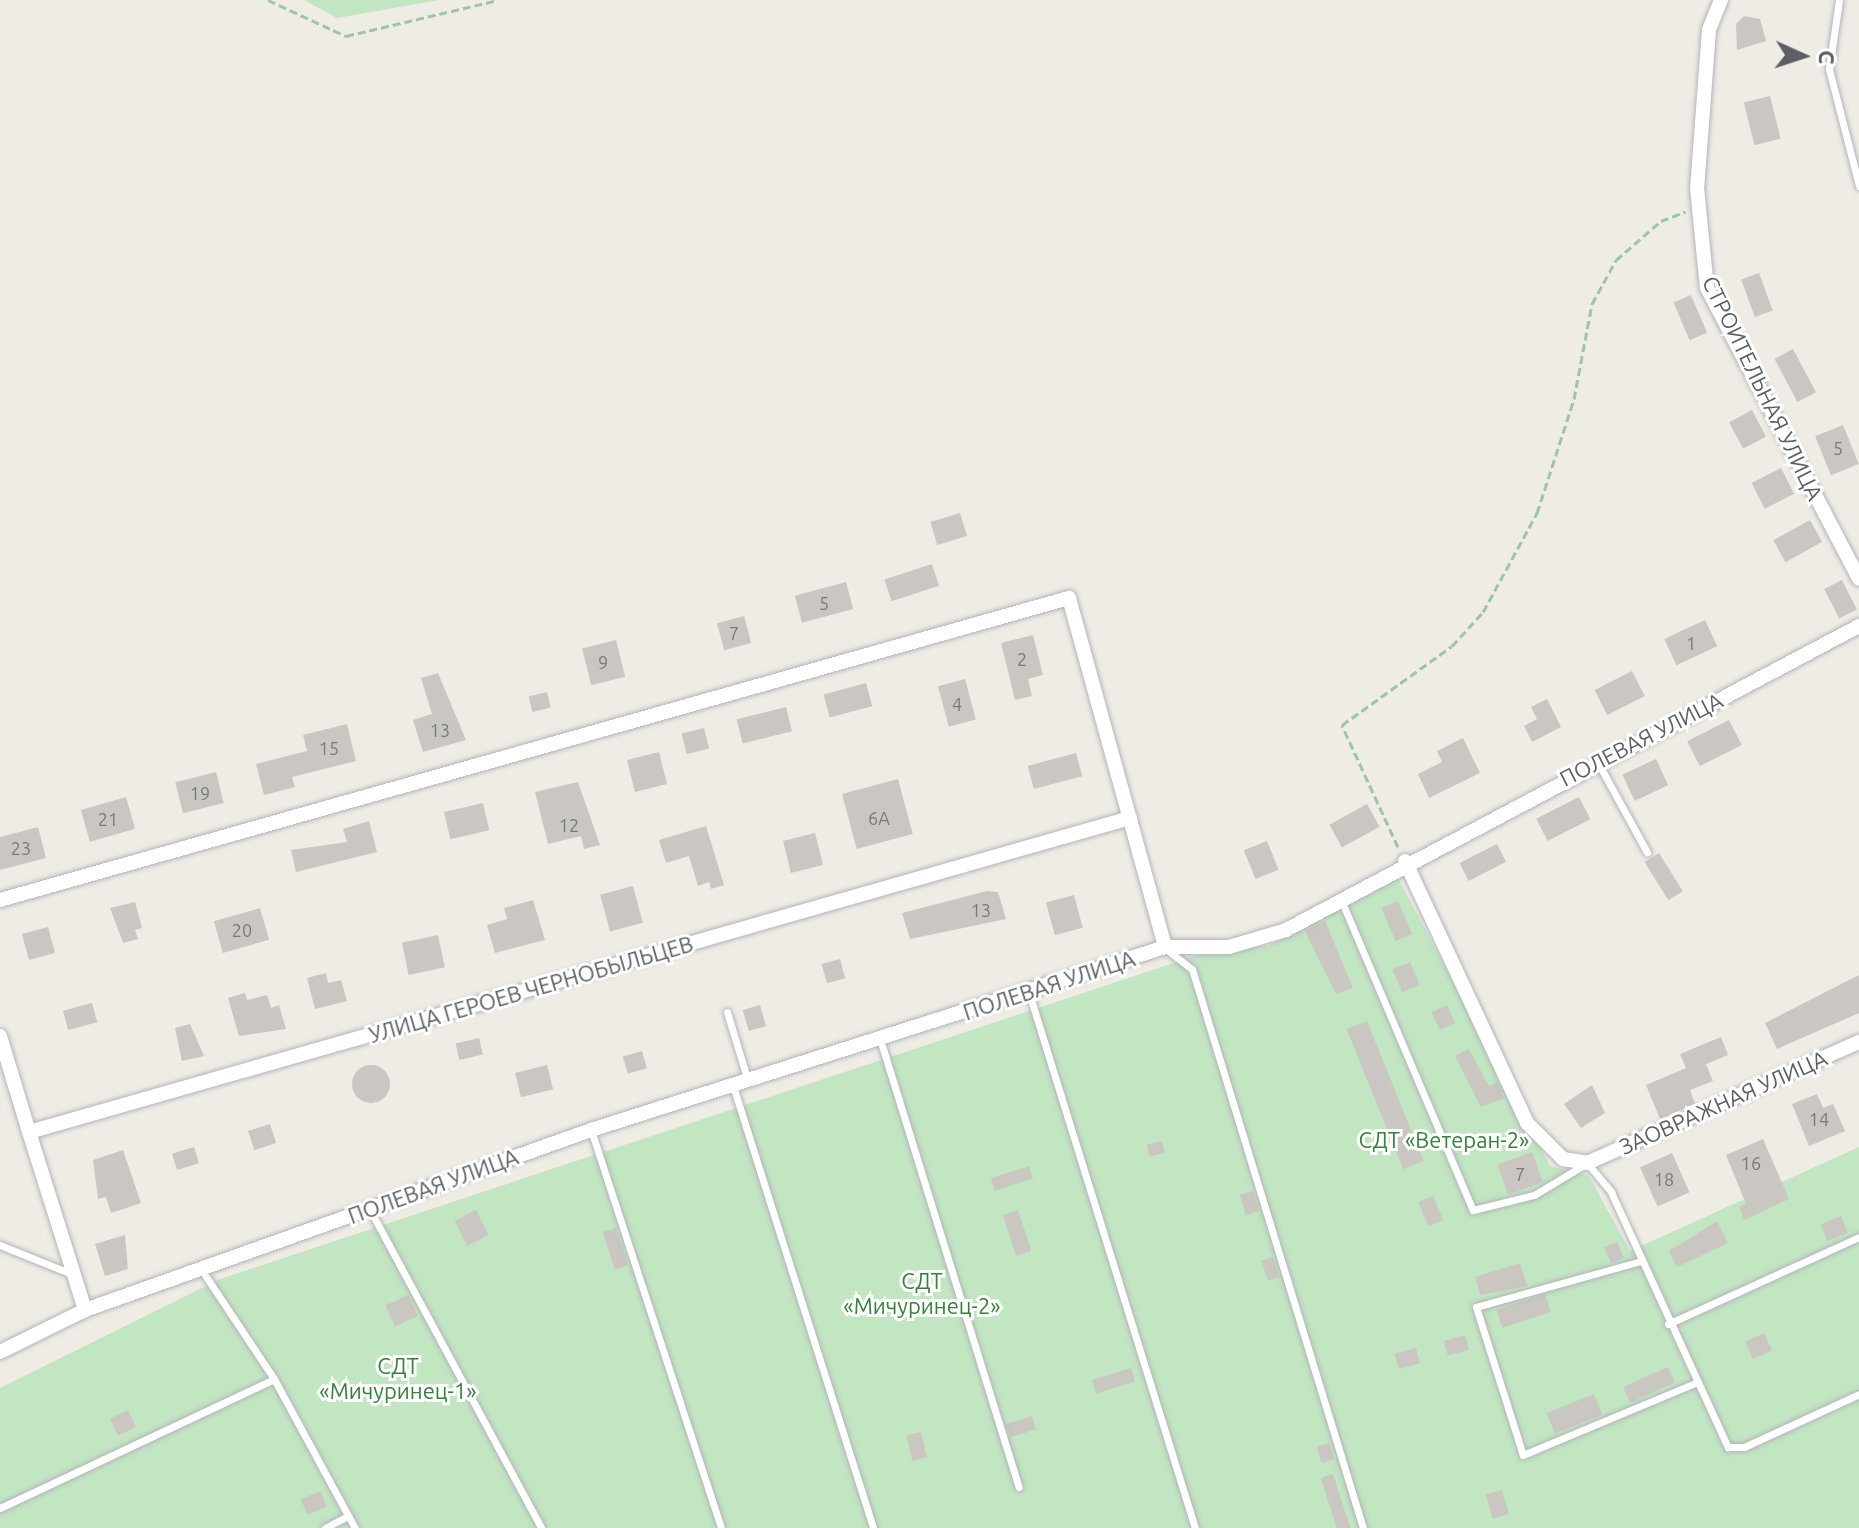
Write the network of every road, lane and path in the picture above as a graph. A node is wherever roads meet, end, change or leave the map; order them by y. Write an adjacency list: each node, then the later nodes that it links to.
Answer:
1 (268, 0): 2 (path)
2 (498, 0)
3 (1721, 0): 6 (street, СТРОИТЕЛЬНАЯ УЛИЦА)
4 (1839, 0): 5 (lane)
5 (1859, 186)
6 (1697, 207): 7 (street, СТРОИТЕЛЬНАЯ УЛИЦА); 12 (path)
7 (1859, 579)
8 (1859, 626): 9 (street, ПОЛЕВАЯ УЛИЦА)
9 (1597, 762): 11 (lane); 12 (street, ПОЛЕВАЯ УЛИЦА)
10 (1130, 818): 13 (street); 15 (street); 23 (street, УЛИЦА ГЕРОЕВ ЧЕРНОБЫЛЬЦЕВ)
11 (1647, 852)
12 (1405, 861): 14 (street, ПОЛЕВАЯ УЛИЦА); 24 (street)
13 (0, 900)
14 (1341, 900): 15 (street, ПОЛЕВАЯ УЛИЦА); 24 (lane)
15 (1165, 947): 16 (street, ПОЛЕВАЯ УЛИЦА); 46 (lane)
16 (1029, 993): 19 (street, ПОЛЕВАЯ УЛИЦА); 45 (lane)
17 (727, 1012): 21 (lane)
18 (0, 1036): 23 (street)
19 (880, 1039): 21 (street, ПОЛЕВАЯ УЛИЦА); 37 (lane)
20 (1859, 1042): 24 (street, ЗАОВРАЖНАЯ УЛИЦА)
21 (740, 1084): 22 (street, ПОЛЕВАЯ УЛИЦА); 44 (lane)
22 (591, 1130): 25 (street, ПОЛЕВАЯ УЛИЦА); 43 (lane)
23 (29, 1132): 30 (street)
24 (1587, 1163): 28 (lane)
25 (369, 1208): 29 (street, ПОЛЕВАЯ УЛИЦА); 42 (lane)
26 (1859, 1237): 32 (lane)
27 (0, 1245): 30 (lane)
28 (1641, 1261): 32 (lane); 35 (lane)
29 (203, 1272): 31 (street, ПОЛЕВАЯ УЛИЦА); 34 (lane)
30 (72, 1274): 31 (street)
31 (85, 1310): 33 (street, ПОЛЕВАЯ УЛИЦА)
32 (1668, 1324): 35 (lane)
33 (0, 1352)
34 (274, 1379): 38 (lane); 39 (lane)
35 (1695, 1383): 36 (lane)
36 (1859, 1394)
37 (1019, 1487)
38 (0, 1508)
39 (348, 1516): 40 (lane); 41 (lane)
40 (325, 1528)
41 (355, 1528)
42 (541, 1528)
43 (721, 1528)
44 (873, 1528)
45 (1195, 1528)
46 (1363, 1528)

